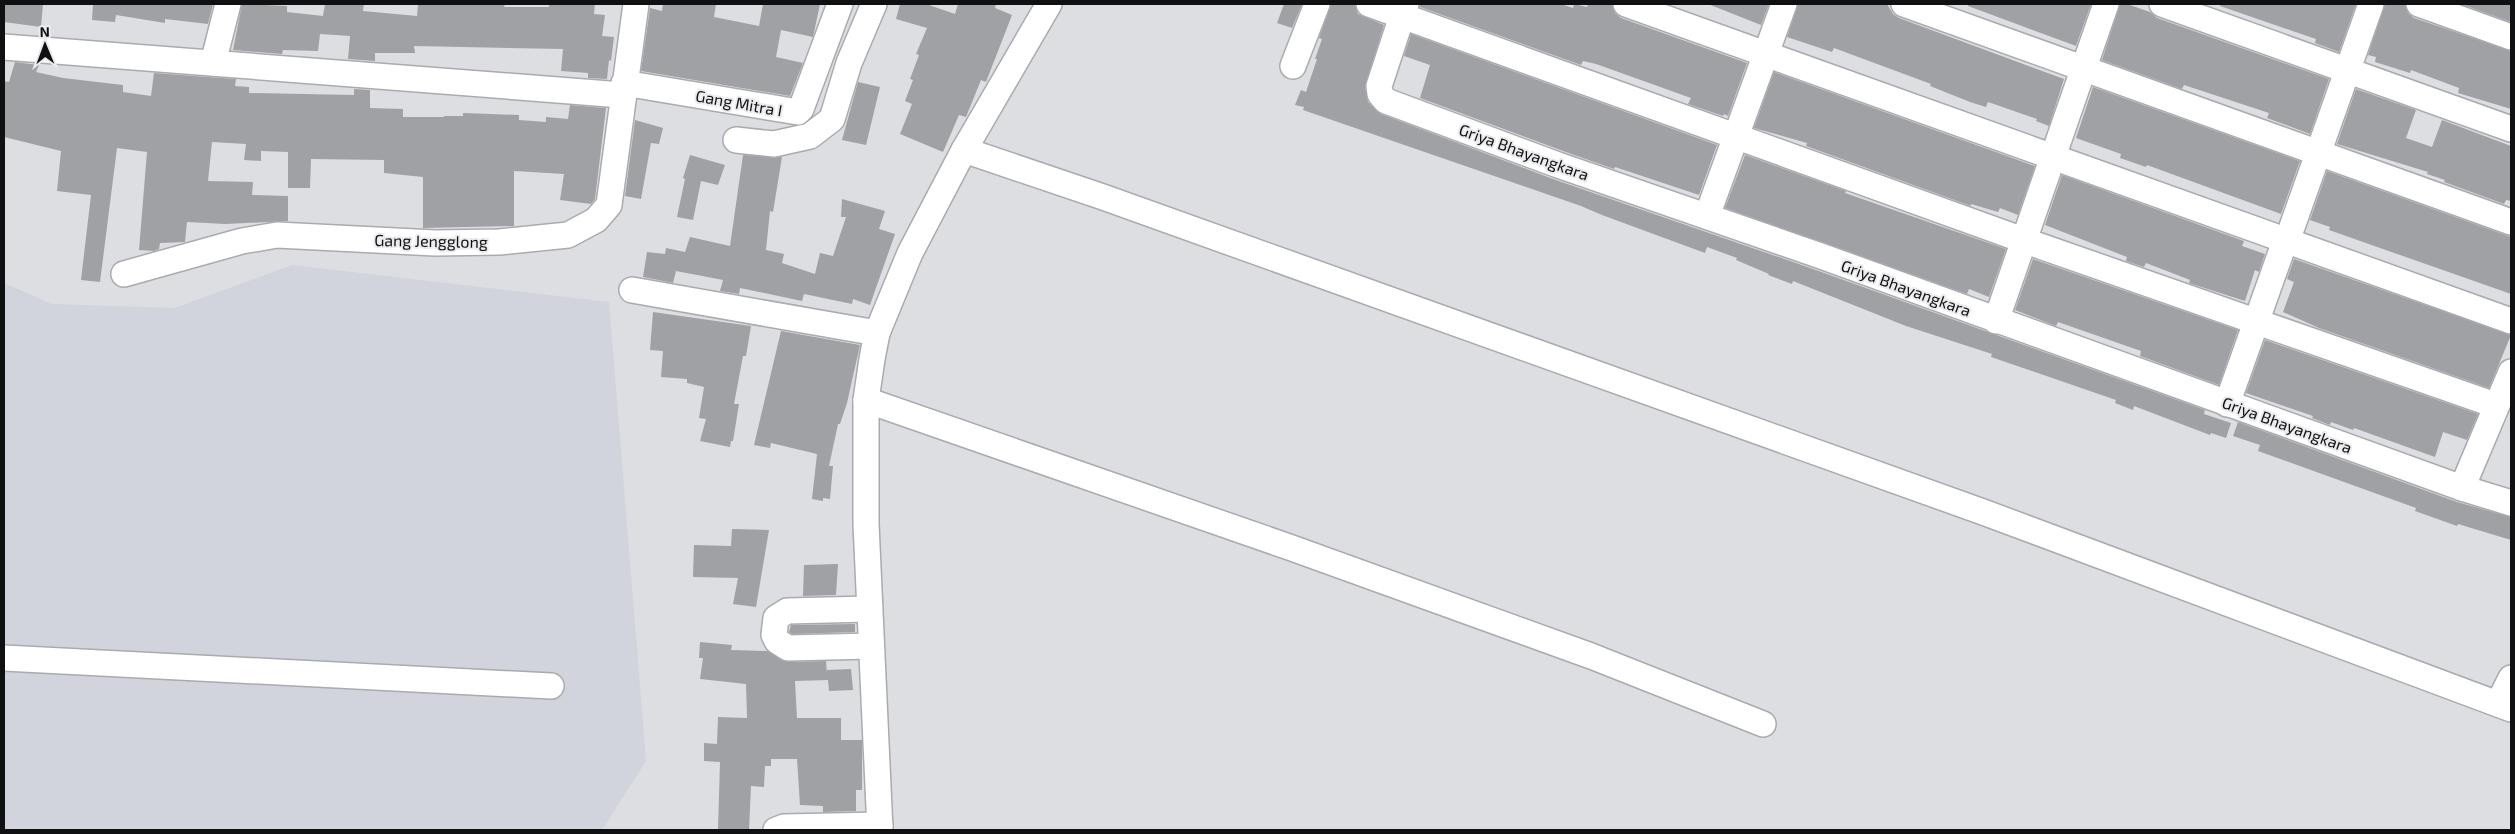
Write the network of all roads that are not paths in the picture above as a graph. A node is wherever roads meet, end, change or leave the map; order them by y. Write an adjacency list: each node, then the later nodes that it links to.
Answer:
1 (228, 4): 20 (street)
2 (636, 4): 24 (street, Gang Jengglong)
3 (840, 4): 24 (street, Gang Mitra I)
4 (874, 4): 27 (street)
5 (1049, 4): 29 (street)
6 (1317, 4): 21 (street)
7 (1369, 4): 16 (street)
8 (1626, 4): 19 (street)
9 (1672, 4): 19 (street)
10 (1784, 4): 19 (street)
11 (1904, 4): 22 (street)
12 (2106, 4): 22 (street)
13 (2162, 4): 23 (street)
14 (2371, 4): 23 (street)
15 (2419, 4): 17 (street)
16 (1404, 10): 26 (street); 31 (street, Griya Bhayangkara)
17 (2511, 37)
18 (4, 47): 20 (street)
19 (1768, 48): 26 (street); 28 (street)
20 (213, 63): 24 (street)
21 (1293, 66)
22 (2083, 67): 28 (street); 30 (street)
23 (2347, 69): 25 (street); 30 (street)
24 (623, 89): 35 (street, Gang Jengglong)
25 (2511, 129)
26 (1736, 136): 31 (street); 34 (street)
27 (736, 140)
28 (2054, 149): 33 (street); 34 (street)
29 (964, 150): 42 (street); 54 (street)
30 (2320, 152): 32 (street); 33 (street)
31 (1708, 216): 39 (street, Griya Bhayangkara)
32 (2511, 222)
33 (2288, 234): 37 (street); 40 (street)
34 (2023, 240): 39 (street); 40 (street)
35 (124, 274)
36 (632, 290): 42 (street)
37 (2467, 296): 38 (street); 41 (street)
38 (2511, 304)
39 (1996, 321): 45 (street, Griya Bhayangkara)
40 (2256, 321): 45 (street); 46 (street)
41 (2511, 321)
42 (877, 333): 44 (street)
43 (2510, 378): 46 (street)
44 (866, 400): 49 (street); 55 (street)
45 (2227, 404): 47 (street, Griya Bhayangkara)
46 (2495, 405): 47 (street)
47 (2462, 488): 48 (street, Griya Bhayangkara)
48 (2511, 503)
49 (869, 609): 50 (street); 50 (street)
50 (871, 646): 56 (street)
51 (4, 658): 53 (street)
52 (2511, 678): 54 (street)
53 (551, 686)
54 (2505, 707)
55 (1764, 724)
56 (880, 828): 57 (street)
57 (776, 830)

